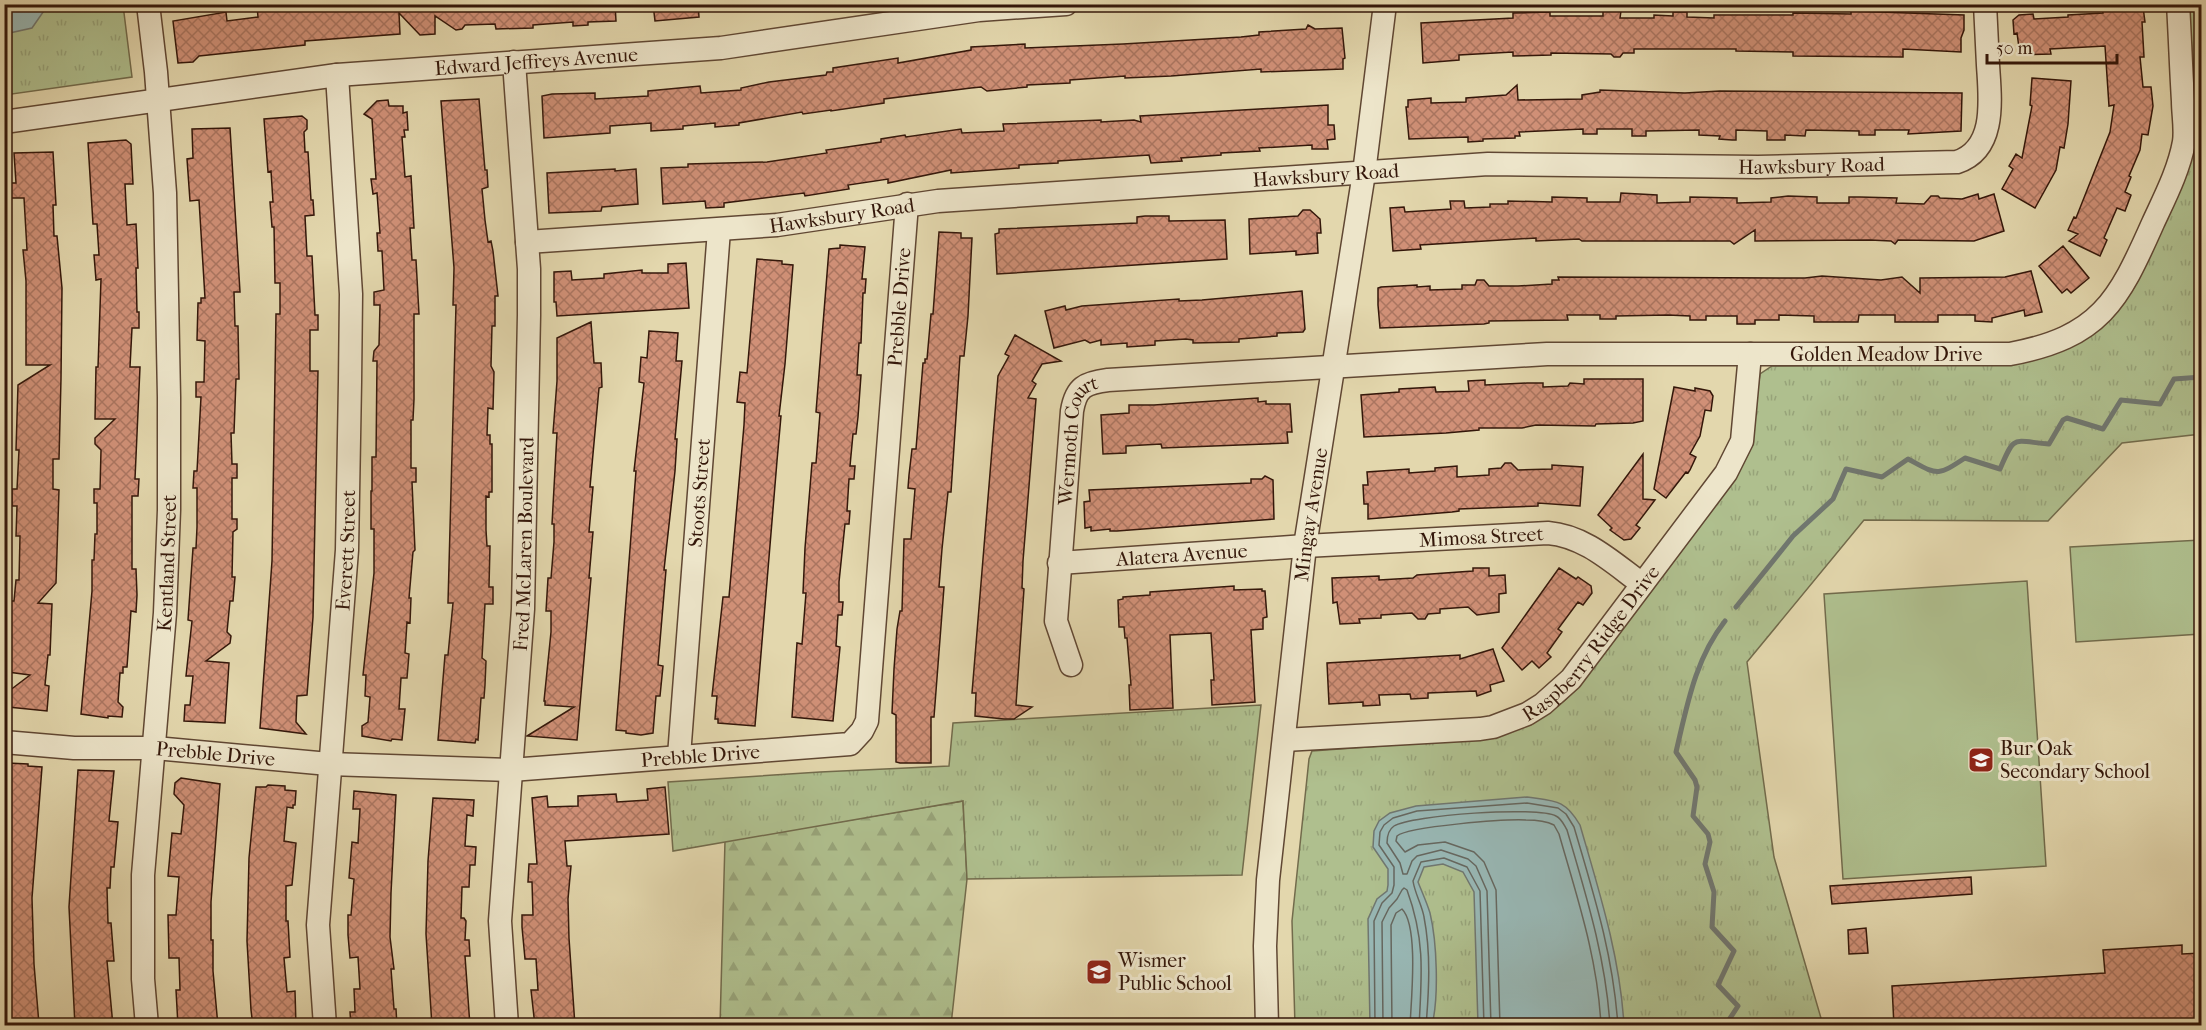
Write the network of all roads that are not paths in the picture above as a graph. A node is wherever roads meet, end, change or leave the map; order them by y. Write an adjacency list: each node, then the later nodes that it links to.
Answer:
1 (148, 4): 9 (street, Kentland Street)
2 (1066, 4): 6 (street, Edward Jeffreys Avenue)
3 (1385, 4): 11 (street, Mingay Avenue)
4 (1984, 4): 11 (street, Hawksbury Road)
5 (2178, 4): 15 (street, Golden Meadow Drive)
6 (885, 14): 7 (street, Edward Jeffreys Avenue)
7 (514, 62): 8 (street, Edward Jeffreys Avenue); 14 (street, Fred McLaren Boulevard)
8 (337, 75): 9 (street, Edward Jeffreys Avenue); 25 (street, Everett Street)
9 (159, 101): 10 (street, Edward Jeffreys Avenue); 23 (street, Kentland Street)
10 (4, 122)
11 (1364, 173): 12 (street, Hawksbury Road); 16 (street, Mingay Avenue)
12 (907, 204): 13 (street, Hawksbury Road); 24 (street, Prebble Drive)
13 (719, 230): 14 (street, Hawksbury Road); 24 (street, Stoots Street)
14 (526, 242): 26 (street, Fred McLaren Boulevard)
15 (1750, 354): 16 (street, Golden Meadow Drive); 19 (street, Raspberry Ridge Drive)
16 (1333, 367): 17 (street, Mingay Avenue); 18 (street, Wermoth Court)
17 (1305, 546): 18 (street, Alatera Avenue); 19 (street, Mimosa Street); 21 (street, Mingay Avenue)
18 (1059, 563): 20 (street, Wermoth Court)
19 (1642, 584): 21 (street, Raspberry Ridge Drive)
20 (1071, 665)
21 (1284, 740): 30 (street, Mingay Avenue)
22 (4, 742): 23 (street, Prebble Drive)
23 (155, 748): 25 (street, Prebble Drive); 27 (street, Kentland Street)
24 (679, 756): 26 (street, Prebble Drive)
25 (329, 764): 26 (street, Prebble Drive); 28 (street, Everett Street)
26 (511, 770): 29 (street, Fred McLaren Boulevard)
27 (147, 1026)
28 (325, 1026)
29 (507, 1026)
30 (1267, 1026)

